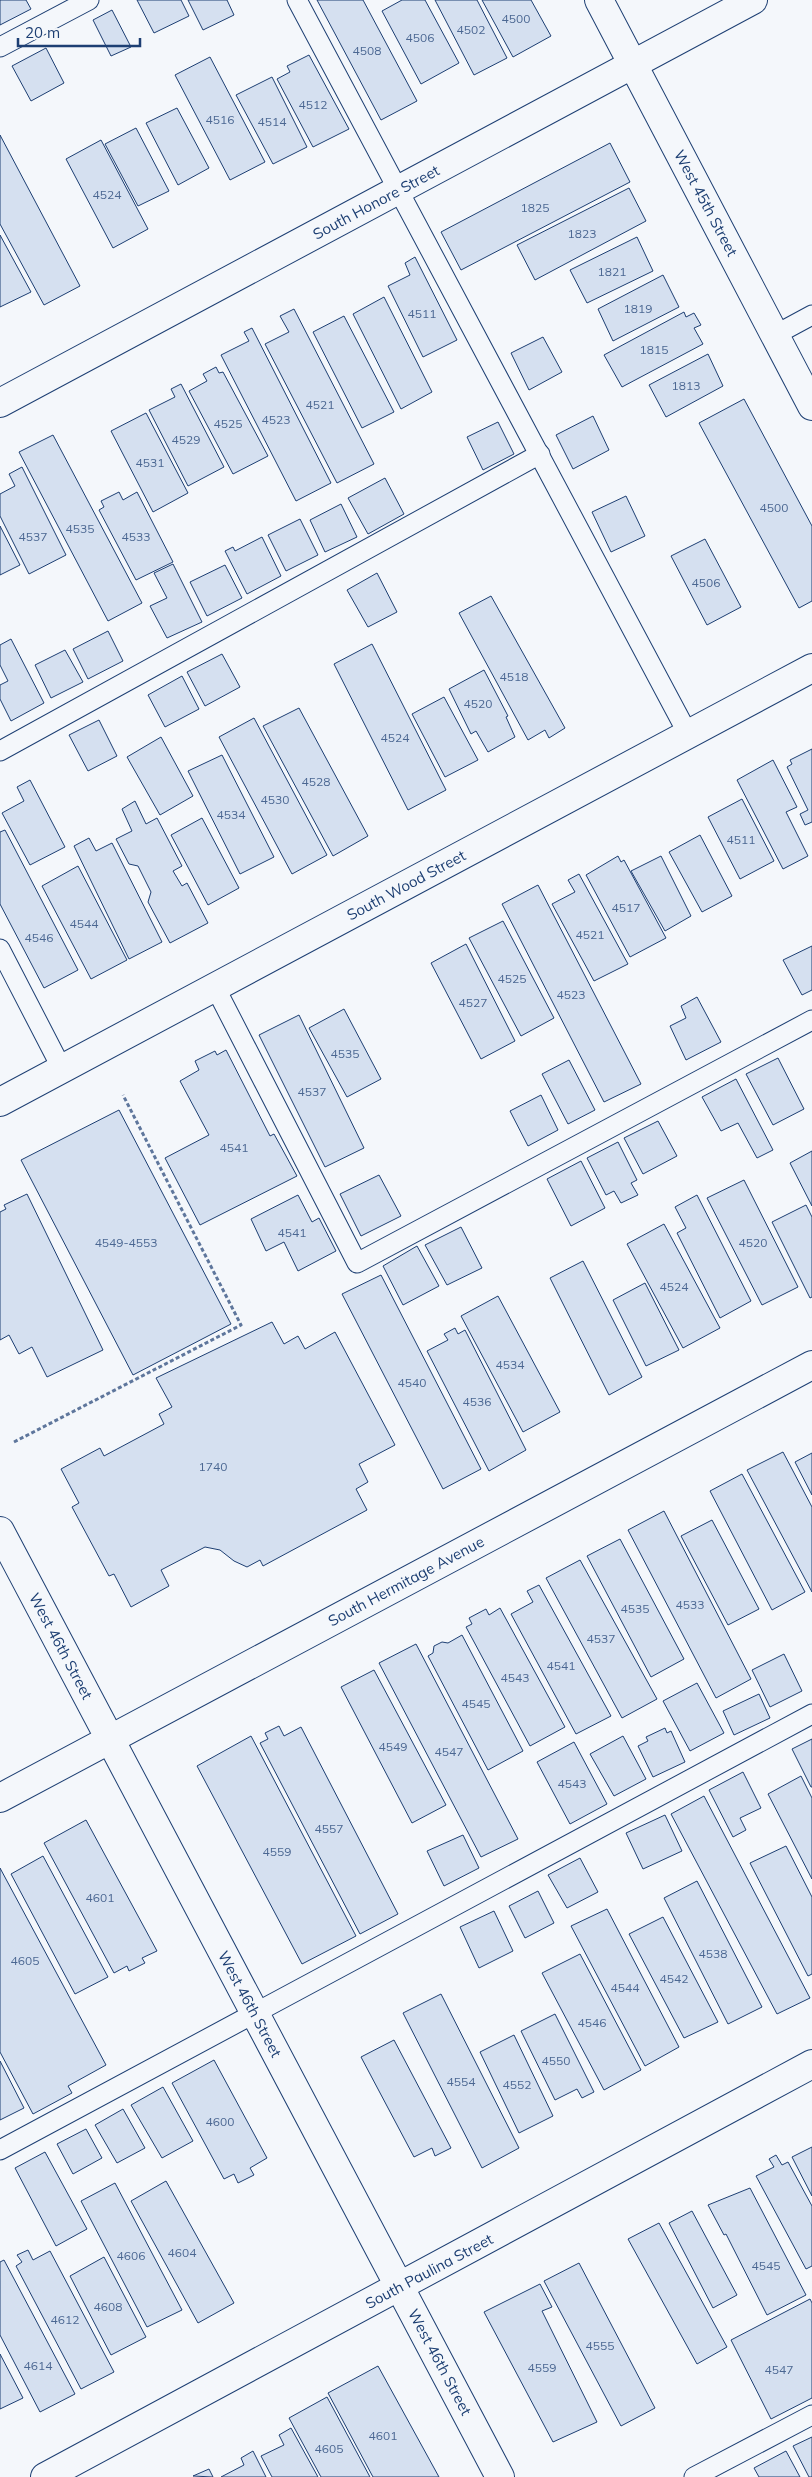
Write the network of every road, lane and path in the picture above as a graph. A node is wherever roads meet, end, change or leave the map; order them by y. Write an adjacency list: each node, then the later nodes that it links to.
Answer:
1 (89, 0): 5 (lane)
2 (297, 0): 7 (lane)
3 (599, 0): 6 (street, West 45th Street)
4 (753, 0): 6 (street, South Honore Street)
5 (0, 47)
6 (633, 64): 7 (street, South Honore Street); 9 (street, West 45th Street)
7 (398, 190): 10 (street, South Honore Street); 12 (lane)
8 (812, 315): 9 (lane)
9 (775, 335): 11 (street, West 45th Street)
10 (0, 403)
11 (812, 406)
12 (540, 454): 14 (lane); 15 (lane)
13 (812, 668): 14 (street, South Wood Street)
14 (688, 734): 17 (street, South Wood Street)
15 (0, 751)
16 (0, 950): 19 (lane)
17 (215, 987): 18 (lane); 19 (street, South Wood Street)
18 (812, 1020)
19 (62, 1069): 21 (street, South Wood Street)
20 (123, 1095): 23 (path)
21 (0, 1102)
22 (812, 1365): 26 (street, South Hermitage Avenue)
23 (14, 1442)
24 (0, 1531): 26 (street, West 46th Street)
25 (812, 1714): 28 (lane)
26 (110, 1739): 27 (street, South Hermitage Avenue); 28 (street, West 46th Street)
27 (0, 1798)
28 (255, 2013): 30 (lane); 31 (street, West 46th Street)
29 (812, 2064): 31 (street, South Paulina Street)
30 (0, 2150)
31 (400, 2287): 33 (street, South Paulina Street); 34 (street, West 46th Street)
32 (812, 2414): 35 (lane)
33 (45, 2477)
34 (500, 2477)
35 (694, 2477)

